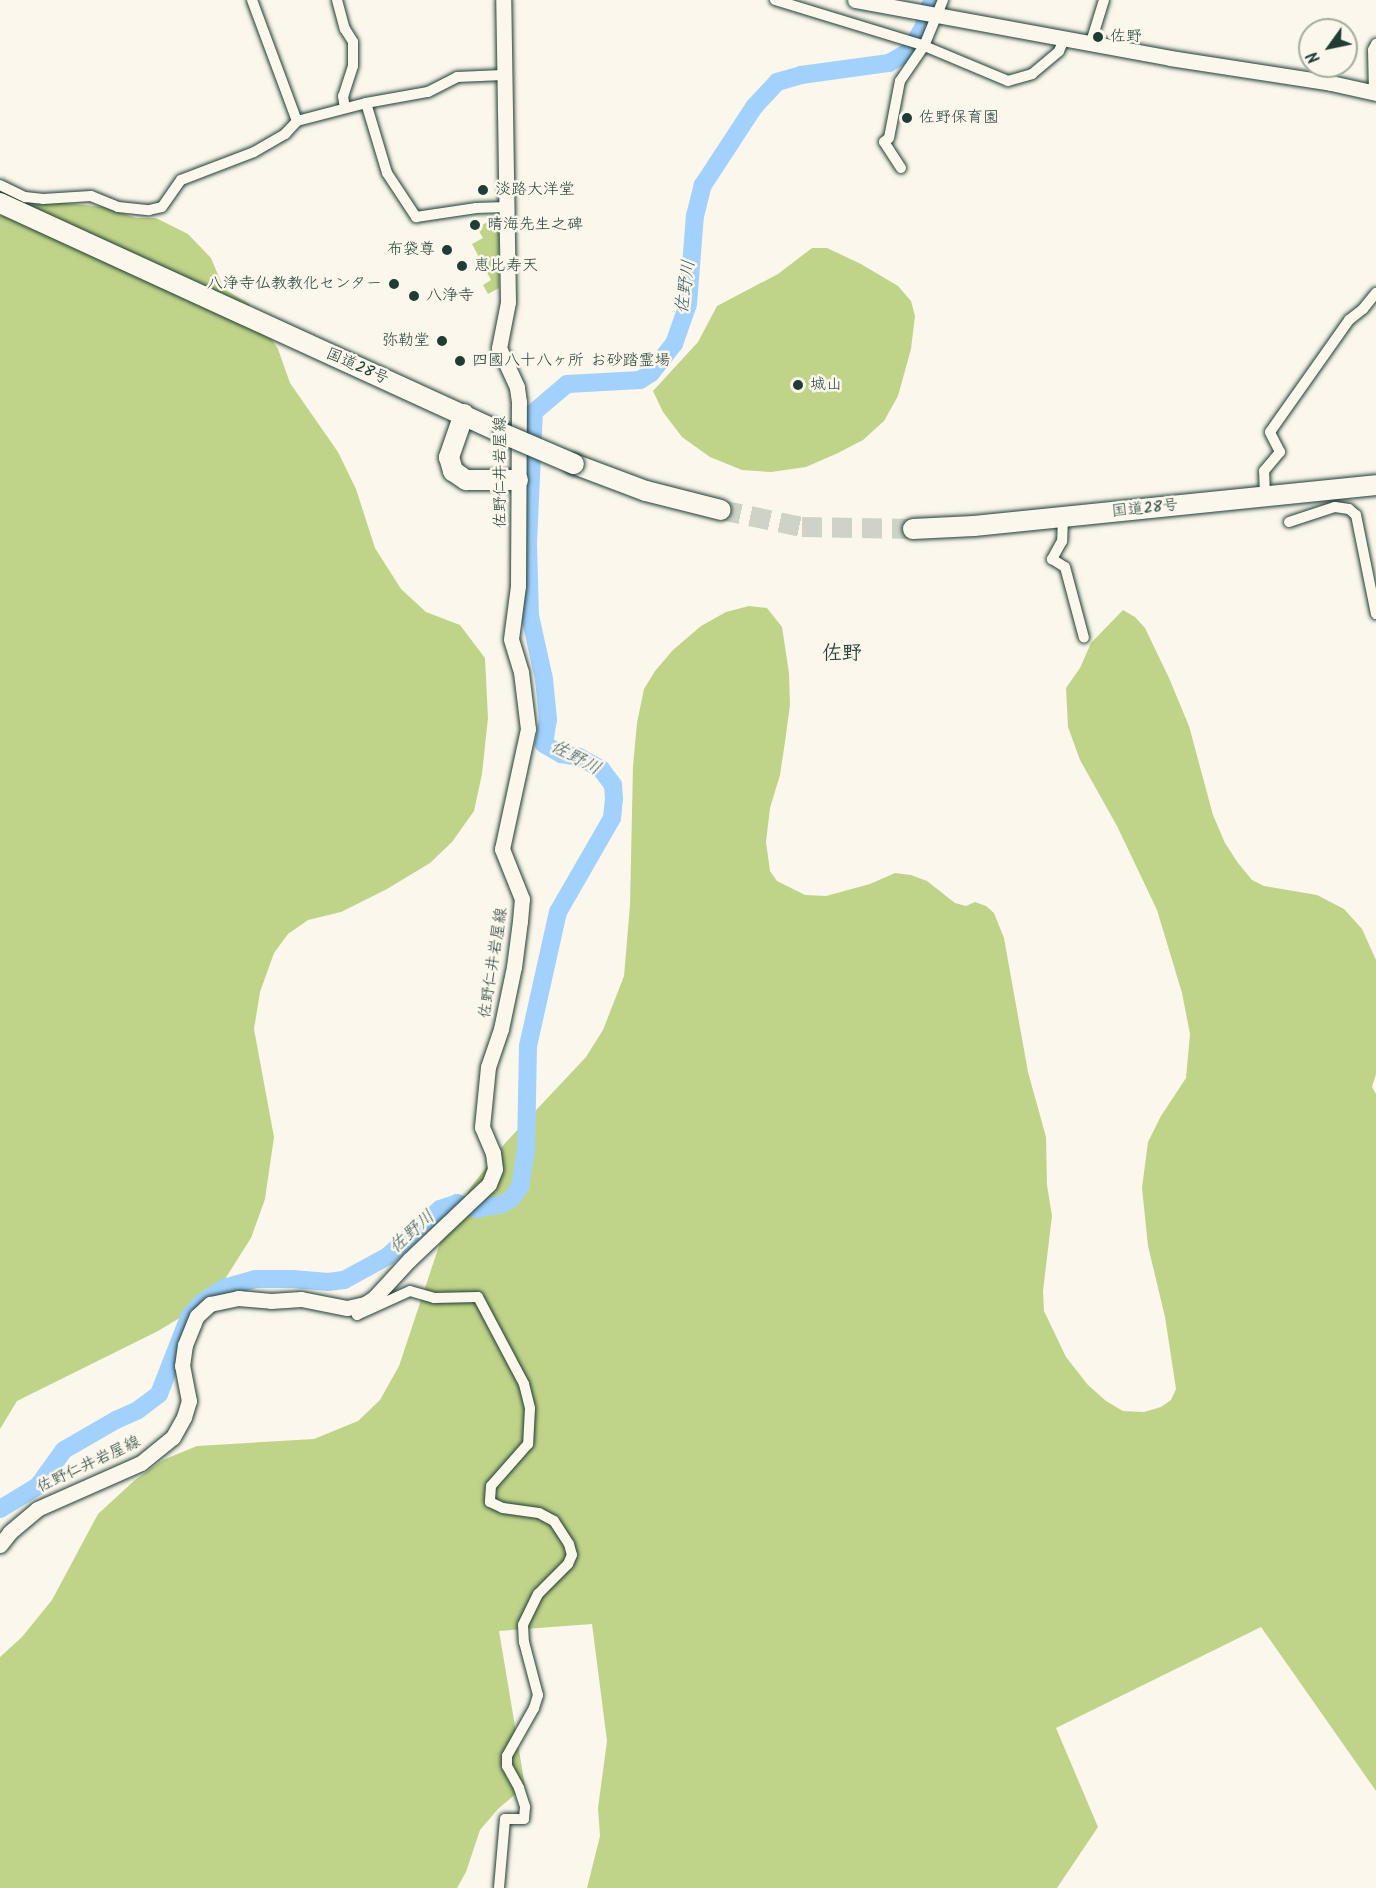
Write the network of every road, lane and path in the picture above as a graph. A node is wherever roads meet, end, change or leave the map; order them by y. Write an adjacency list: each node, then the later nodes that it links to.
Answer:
1 (252, 0): 16 (street)
2 (337, 0): 15 (street)
3 (503, 0): 12 (main road, 佐野仁井岩屋線)
4 (774, 0): 11 (street)
5 (855, 0): 7 (main road)
6 (1104, 0): 9 (street)
7 (939, 10): 8 (main road); 11 (street)
8 (1065, 37): 9 (main road); 11 (street)
9 (1091, 42): 13 (main road)
10 (1376, 44): 13 (street)
11 (923, 46): 17 (street)
12 (503, 75): 14 (street); 20 (main road, 佐野仁井岩屋線)
13 (1375, 93)
14 (366, 103): 15 (street); 20 (street)
15 (345, 108): 16 (street)
16 (297, 121): 18 (street)
17 (901, 168)
18 (0, 185)
19 (0, 203): 22 (highway, 国道28号)
20 (506, 207): 23 (main road, 佐野仁井岩屋線)
21 (1376, 292): 25 (street)
22 (464, 414): 23 (highway); 26 (highway, 国道28号, bridge)
23 (518, 480): 32 (main road, 佐野仁井岩屋線)
24 (1376, 485): 25 (highway, 国道28号)
25 (1265, 497): 27 (highway, 国道28号)
26 (721, 510)
27 (1063, 517): 29 (highway, 国道28号); 31 (street)
28 (1288, 522): 30 (street)
29 (913, 530)
30 (1376, 614)
31 (1084, 638)
32 (353, 1307): 33 (main road, 佐野仁井岩屋線); 34 (street)
33 (0, 1545)
34 (499, 1888)

